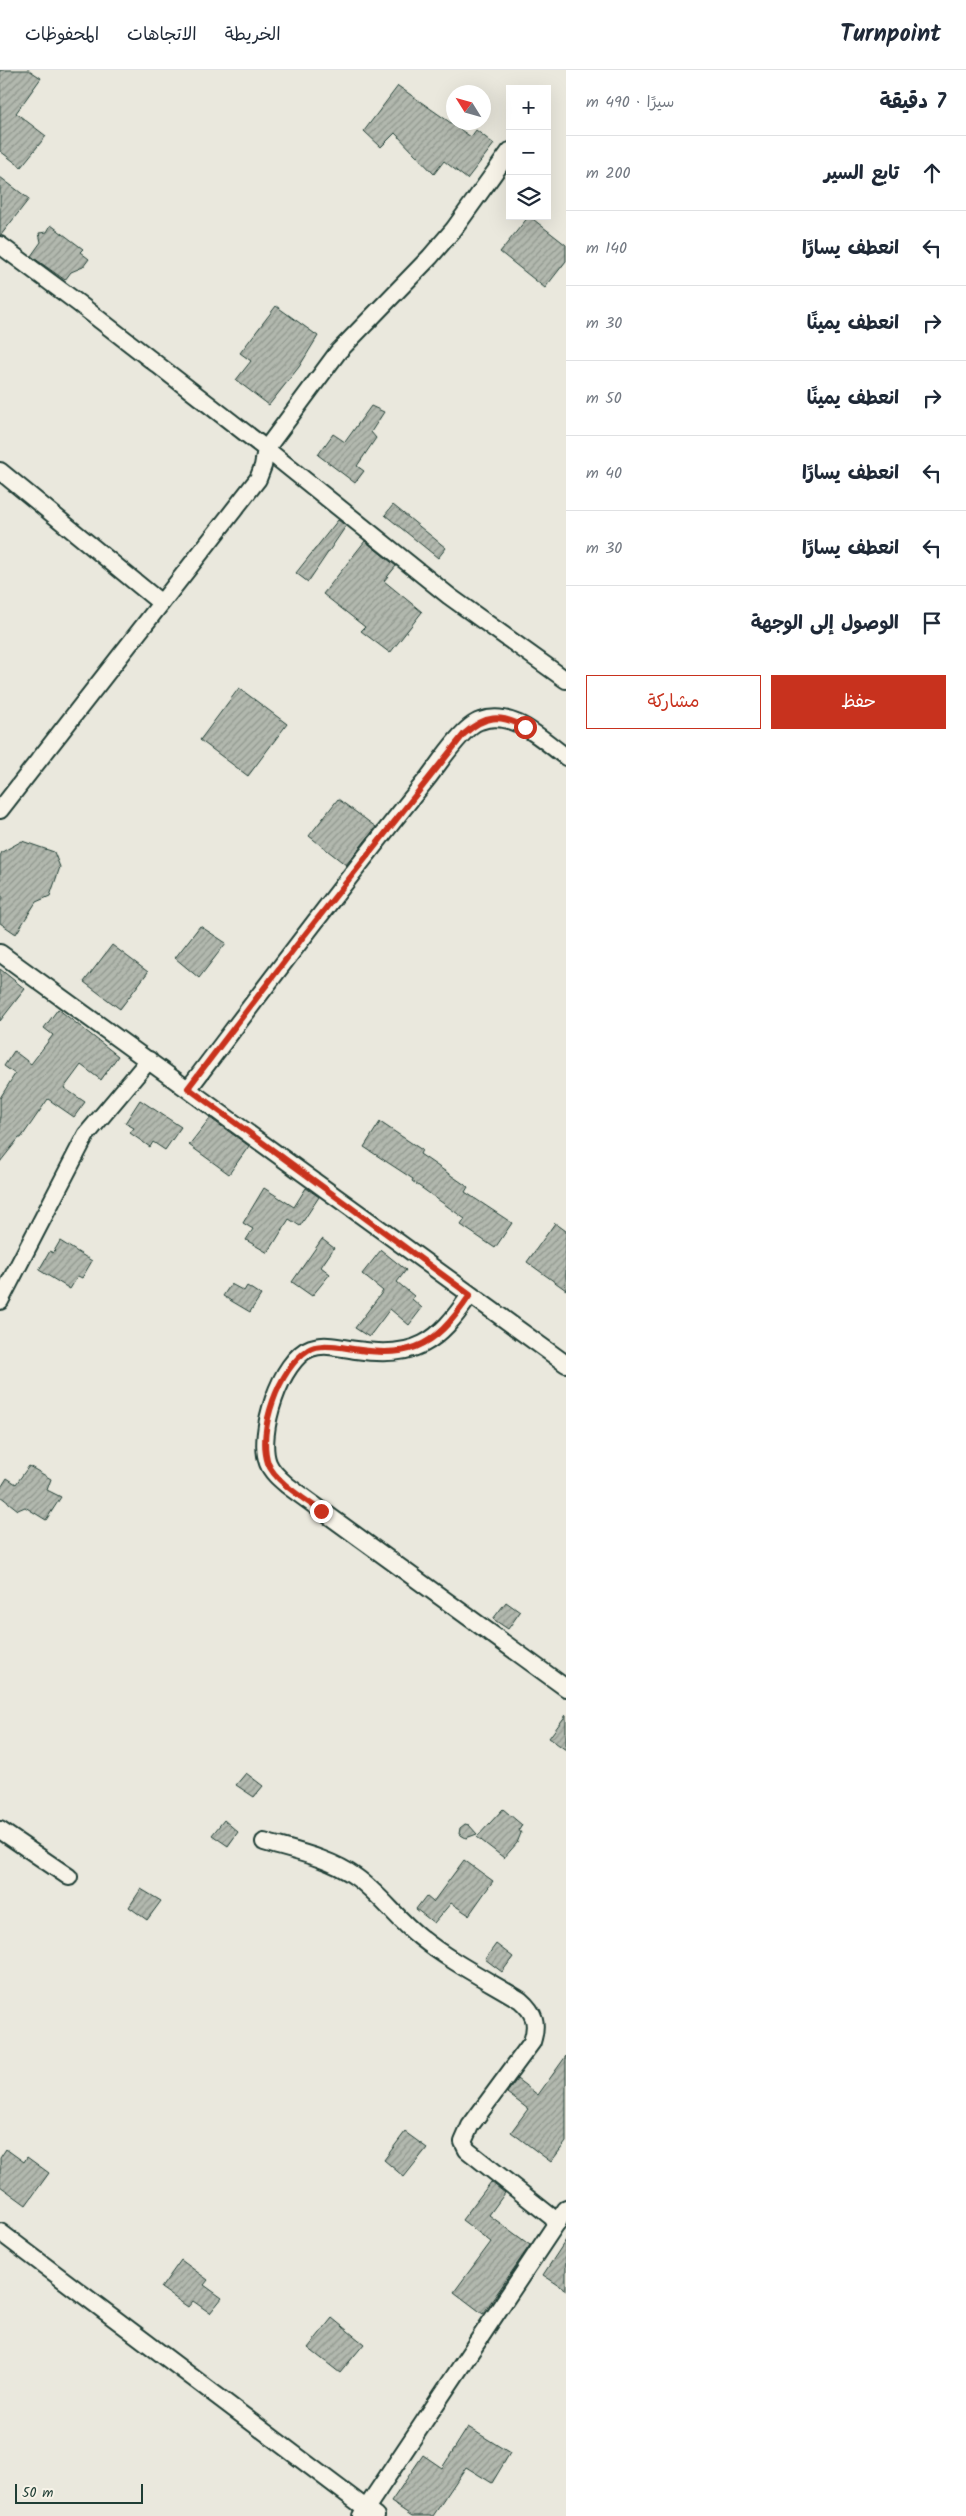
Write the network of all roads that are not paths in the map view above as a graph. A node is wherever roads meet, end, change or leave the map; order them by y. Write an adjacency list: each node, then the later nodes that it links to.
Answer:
1 (506, 157): 3 (street)
2 (0, 245): 3 (street)
3 (266, 449): 5 (street); 6 (street)
4 (0, 471): 5 (street)
5 (161, 603): 8 (street)
6 (566, 680)
7 (566, 757): 11 (street)
8 (0, 810)
9 (0, 952): 10 (street)
10 (149, 1060): 11 (street); 13 (street)
11 (188, 1088): 12 (street)
12 (470, 1295): 14 (street); 15 (street)
13 (0, 1301)
14 (566, 1364)
15 (566, 1688)
16 (0, 1830): 18 (street)
17 (264, 1842): 19 (street)
18 (69, 1877)
19 (562, 2215): 21 (street)
20 (0, 2232): 21 (street)
21 (368, 2514)

